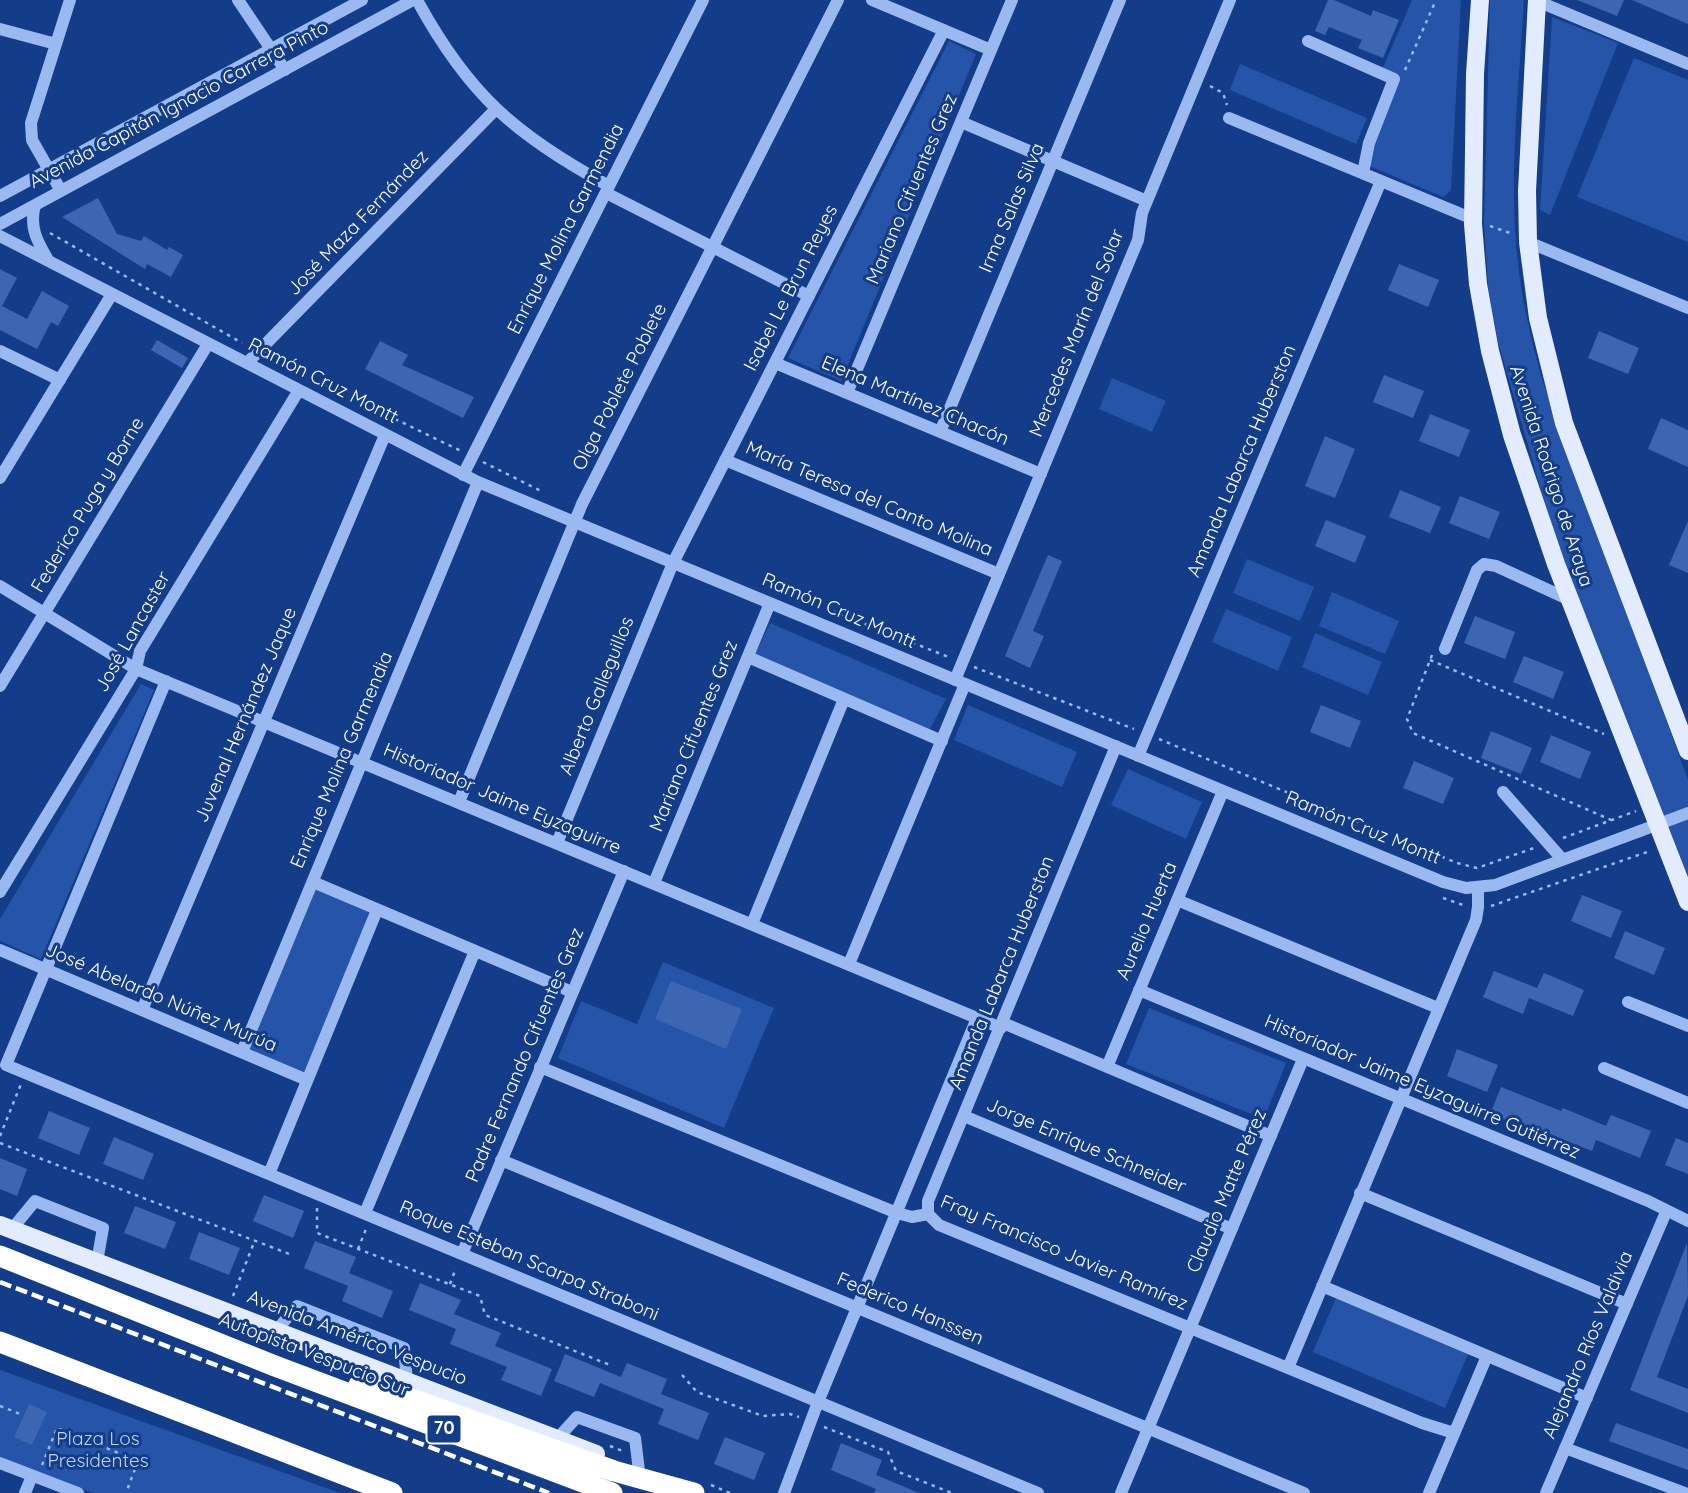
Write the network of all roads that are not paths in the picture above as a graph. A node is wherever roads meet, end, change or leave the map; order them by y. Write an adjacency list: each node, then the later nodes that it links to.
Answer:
1 (70, 0): 16 (street)
2 (238, 0): 17 (street)
3 (362, 0): 17 (street, Avenida Capitán Ignacio Carrera Pinto)
4 (415, 0): 20 (street, Avenida Capitán Ignacio Carrera Pinto); 21 (street)
5 (703, 0): 28 (street, Enrique Molina Garmendia)
6 (838, 0): 37 (street, Olga Poblete Poblete)
7 (872, 0): 14 (street)
8 (1012, 0): 18 (street, Mariano Cifuentes Grez)
9 (1120, 0): 24 (street, Irma Salas Silva)
10 (1230, 0): 31 (street, Mercedes Marín del Solar)
11 (1480, 0): 33 (main road, Avenida Rodrigo de Araya)
12 (1537, 1): 19 (street); 36 (main road, Avenida Rodrigo de Araya)
13 (0, 29): 16 (street)
14 (944, 30): 18 (street); 40 (street, Isabel Le Brun Reyes)
15 (1308, 41): 26 (street)
16 (56, 44): 25 (street)
17 (272, 49): 20 (street); 25 (street, Avenida Capitán Ignacio Carrera Pinto)
18 (991, 50): 23 (street, Mariano Cifuentes Grez)
19 (1688, 64)
20 (285, 69): 29 (street, Avenida Capitán Ignacio Carrera Pinto)
21 (496, 109): 28 (street); 44 (street, José Maza Fernández)
22 (1229, 118): 26 (street)
23 (961, 122): 24 (street); 48 (street, Mariano Cifuentes Grez)
24 (1053, 161): 31 (street); 49 (street, Irma Salas Silva)
25 (49, 170): 29 (street); 30 (street, Avenida Capitán Ignacio Carrera Pinto)
26 (1363, 173): 27 (street)
27 (1381, 181): 33 (street); 74 (street, Amanda Labarca Huberston)
28 (607, 189): 37 (street); 53 (street, Enrique Molina Garmendia)
29 (61, 191): 32 (street, Avenida Capitán Ignacio Carrera Pinto)
30 (0, 196)
31 (1147, 201): 52 (street, Mercedes Marín del Solar)
32 (35, 205): 34 (street, Avenida Capitán Ignacio Carrera Pinto); 38 (street)
33 (1473, 221): 60 (main road, Avenida Rodrigo de Araya)
34 (0, 224)
35 (0, 236): 38 (street, Ramón Cruz Montt)
36 (1528, 242): 41 (street); 73 (main road, Avenida Rodrigo de Araya)
37 (713, 247): 40 (street); 56 (street, Olga Poblete Poblete)
38 (48, 261): 39 (street, Ramón Cruz Montt)
39 (112, 294): 42 (street, Ramón Cruz Montt); 46 (street)
40 (809, 296): 45 (street, Isabel Le Brun Reyes)
41 (1688, 308)
42 (208, 344): 44 (street, Ramón Cruz Montt); 62 (street, Federico Puga y Borne)
43 (0, 351): 46 (street)
44 (247, 363): 47 (street, Ramón Cruz Montt)
45 (775, 363): 48 (street, Elena Martínez Chacón); 51 (street, Isabel Le Brun Reyes)
46 (60, 380): 54 (street)
47 (299, 390): 50 (street, Ramón Cruz Montt); 65 (street, José Lancaster)
48 (847, 393): 49 (street, Elena Martínez Chacón)
49 (940, 432): 52 (street, Elena Martínez Chacón)
50 (384, 435): 53 (street, Ramón Cruz Montt); 70 (street, Juvenal Hernández Jaque)
51 (725, 460): 57 (street, Isabel Le Brun Reyes); 58 (street, María Teresa del Canto Molina)
52 (1041, 474): 58 (street, Mercedes Marín del Solar)
53 (463, 475): 55 (street, Ramón Cruz Montt)
54 (0, 478)
55 (478, 482): 56 (street, Ramón Cruz Montt); 75 (street, Enrique Molina Garmendia)
56 (576, 523): 57 (street, Ramón Cruz Montt); 78 (street, Olga Poblete Poblete)
57 (673, 563): 61 (street, Ramón Cruz Montt); 81 (street, Alberto Galleguillos)
58 (999, 574): 67 (street, Mercedes Marín del Solar)
59 (0, 586): 62 (street, Historiador Jaime Eyzaguirre)
60 (1570, 600): 63 (street); 80 (main road, Avenida Rodrigo de Araya)
61 (770, 603): 64 (street, Mariano Cifuentes Grez); 67 (street, Ramón Cruz Montt)
62 (44, 613): 65 (street, Historiador Jaime Eyzaguirre); 68 (street, Federico Puga y Borne)
63 (1440, 649)
64 (748, 657): 69 (street); 85 (street, Mariano Cifuentes Grez)
65 (136, 669): 66 (street, Historiador Jaime Eyzaguirre); 87 (street, José Lancaster)
66 (166, 681): 70 (street, Historiador Jaime Eyzaguirre); 95 (street)
67 (960, 682): 71 (street, Mercedes Marín del Solar); 72 (street, Ramón Cruz Montt)
68 (0, 686)
69 (844, 699): 71 (street); 91 (street)
70 (264, 721): 75 (street, Historiador Jaime Eyzaguirre); 100 (street, Juvenal Hernández Jaque)
71 (942, 741): 94 (street, Mercedes Marín del Solar)
72 (1116, 746): 74 (street, Ramón Cruz Montt); 102 (street, Amanda Labarca Huberston)
73 (1688, 751)
74 (1138, 756): 76 (street, Ramón Cruz Montt)
75 (362, 762): 78 (street, Historiador Jaime Eyzaguirre); 84 (street, Enrique Molina Garmendia)
76 (1223, 791): 86 (street, Ramón Cruz Montt); 88 (street, Aurelio Huerta)
77 (1503, 792): 82 (street)
78 (459, 802): 81 (street, Historiador Jaime Eyzaguirre)
79 (1688, 813): 80 (street, Ramón Cruz Montt)
80 (1658, 825): 82 (street, Ramón Cruz Montt); 89 (main road, Avenida Rodrigo de Araya)
81 (557, 843): 83 (street, Historiador Jaime Eyzaguirre)
82 (1562, 859): 86 (street, Ramón Cruz Montt)
83 (624, 871): 85 (street, Historiador Jaime Eyzaguirre); 97 (street, Padre Fernando Cifuentes Grez)
84 (313, 882): 90 (street); 104 (street, Enrique Molina Garmendia)
85 (654, 883): 91 (street, Historiador Jaime Eyzaguirre)
86 (1478, 888): 99 (street)
87 (0, 892)
88 (1177, 900): 96 (street, Aurelio Huerta); 99 (street)
89 (1688, 902)
90 (377, 910): 93 (street); 109 (street)
91 (752, 924): 94 (street, Historiador Jaime Eyzaguirre)
92 (0, 950): 95 (street, José Abelardo Núñez Murúa)
93 (475, 951): 97 (street); 120 (street)
94 (849, 964): 101 (street, Historiador Jaime Eyzaguirre)
95 (45, 969): 100 (street, José Abelardo Núñez Murúa); 115 (street, Roque Esteban Scarpa Straboni)
96 (1139, 990): 105 (street, Historiador Jaime Eyzaguirre Gutiérrez); 107 (street, Aurelio Huerta)
97 (572, 992): 106 (street, Padre Fernando Cifuentes Grez)
98 (1628, 1002): 103 (street)
99 (1438, 1007): 110 (street)
100 (142, 1010): 104 (street, José Abelardo Núñez Murúa)
101 (977, 1018): 102 (street, Historiador Jaime Eyzaguirre); 118 (street, Amanda Labarca Huberston)
102 (1002, 1025): 107 (street, Historiador Jaime Eyzaguirre); 112 (street, Amanda Labarca Huberston)
103 (1688, 1026)
104 (242, 1052): 109 (street, José Abelardo Núñez Murúa)
105 (1303, 1059): 110 (street, Historiador Jaime Eyzaguirre Gutiérrez); 113 (street, Claudio Matte Pérez)
106 (540, 1067): 114 (street, Padre Fernando Cifuentes Grez); 118 (street, Fray Francisco Javier Ramírez)
107 (1107, 1067): 113 (street, Historiador Jaime Eyzaguirre)
108 (1604, 1068): 111 (street)
109 (307, 1080): 115 (street)
110 (1399, 1099): 116 (street); 117 (street, Historiador Jaime Eyzaguirre Gutiérrez)
111 (1688, 1103)
112 (964, 1116): 119 (street, Amanda Labarca Huberston); 123 (street, Jorge Enrique Schneider)
113 (1271, 1136): 123 (street, Claudio Matte Pérez)
114 (501, 1160): 124 (street, Padre Fernando Cifuentes Grez); 129 (street, Federico Hanssen)
115 (269, 1174): 120 (street, Roque Esteban Scarpa Straboni)
116 (1360, 1193): 127 (street); 128 (street)
117 (1666, 1212): 121 (street, Historiador Jaime Eyzaguirre Gutiérrez); 128 (street, Alejandro Ríos Valdivia)
118 (897, 1213): 119 (street, Fray Francisco Javier Ramírez); 129 (street, Amanda Labarca Huberston)
119 (929, 1214): 130 (street, Fray Francisco Javier Ramírez)
120 (368, 1215): 124 (street, Roque Esteban Scarpa Straboni)
121 (1688, 1221)
122 (6, 1227): 126 (main road, Avenida Américo Vespucio); 126 (street)
123 (1232, 1228): 130 (street, Claudio Matte Pérez)
124 (461, 1254): 138 (street, Roque Esteban Scarpa Straboni)
125 (0, 1256): 134 (highway, Autopista Vespucio Sur / 70)
126 (97, 1262): 131 (main road, Avenida Américo Vespucio)
127 (1322, 1286): 133 (street); 135 (street)
128 (1627, 1304): 137 (street, Alejandro Ríos Valdivia)
129 (857, 1308): 138 (street, Amanda Labarca Huberston); 139 (street, Federico Hanssen)
130 (1191, 1328): 135 (street, Fray Francisco Javier Ramírez); 139 (street, Claudio Matte Pérez)
131 (276, 1331): 136 (main road, Avenida Américo Vespucio); 136 (street)
132 (0, 1342): 148 (highway)
133 (1487, 1356): 137 (street); 140 (street)
134 (275, 1366): 149 (highway, Autopista Vespucio Sur / 70); 150 (highway)
135 (1288, 1368): 140 (street, Fray Francisco Javier Ramírez)
136 (407, 1381): 141 (main road, Avenida Américo Vespucio)
137 (1587, 1398): 142 (street, Alejandro Ríos Valdivia)
138 (818, 1402): 151 (street, Amanda Labarca Huberston); 152 (street, Roque Esteban Scarpa Straboni)
139 (1149, 1428): 153 (street, Claudio Matte Pérez); 154 (street, Federico Hanssen)
140 (1454, 1433): 155 (street)
141 (557, 1439): 145 (main road, Avenida Américo Vespucio); 145 (street)
142 (1565, 1448): 156 (street, Alejandro Ríos Valdivia); 157 (street)
143 (0, 1463): 144 (street)
144 (32, 1469): 146 (street); 147 (street)
145 (639, 1471): 150 (main road, Avenida Américo Vespucio)
146 (25, 1493)
147 (78, 1493)
148 (392, 1493)
149 (612, 1493)
150 (695, 1493)
151 (784, 1493)
152 (1038, 1493)
153 (1121, 1493)
154 (1304, 1493)
155 (1429, 1493)
156 (1546, 1493)
157 (1685, 1493)

